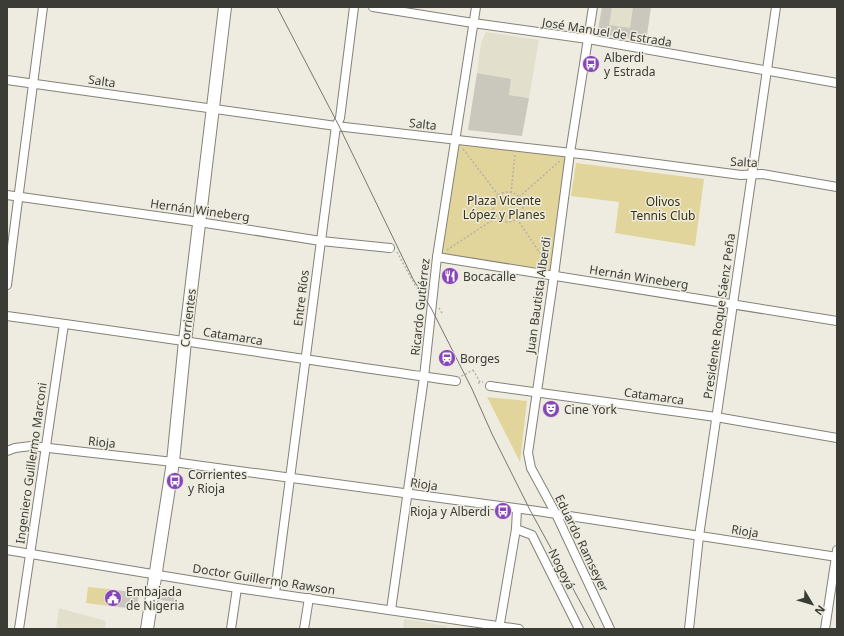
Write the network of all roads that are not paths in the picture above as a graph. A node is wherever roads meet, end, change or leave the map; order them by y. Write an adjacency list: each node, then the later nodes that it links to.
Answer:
1 (43, 7): 13 (street)
2 (226, 7): 14 (street, Corrientes)
3 (354, 7): 15 (street, Entre Ríos)
4 (373, 7): 8 (street, José Manuel de Estrada)
5 (476, 7): 8 (street, Ricardo Gutiérrez)
6 (593, 7): 9 (street, Juan Bautista Alberdi)
7 (776, 7): 10 (street, Presidente Roque Sáenz Peña)
8 (473, 23): 9 (street, José Manuel de Estrada); 16 (street, Ricardo Gutiérrez)
9 (588, 40): 10 (street, José Manuel de Estrada); 17 (street, Juan Bautista Alberdi)
10 (766, 72): 12 (street, José Manuel de Estrada); 18 (street, Presidente Roque Sáenz Peña)
11 (7, 80): 13 (street, Salta)
12 (837, 83)
13 (33, 84): 14 (street, Salta); 21 (street)
14 (213, 109): 15 (street, Salta); 22 (street, Corrientes)
15 (336, 126): 16 (street, Salta); 23 (street, Entre Ríos)
16 (455, 140): 17 (street, Salta); 25 (street, Ricardo Gutiérrez)
17 (570, 153): 18 (street, Salta); 26 (street, Juan Bautista Alberdi)
18 (752, 174): 19 (street, Salta); 28 (street, Presidente Roque Sáenz Peña)
19 (837, 186)
20 (7, 195): 21 (street, Hernán Wineberg)
21 (18, 196): 22 (street, Hernán Wineberg); 27 (street)
22 (199, 222): 23 (street, Hernán Wineberg); 32 (street, Corrientes)
23 (321, 241): 24 (street, Hernán Wineberg); 33 (street, Entre Ríos)
24 (390, 248)
25 (437, 257): 26 (street, Hernán Wineberg); 34 (street, Ricardo Gutiérrez)
26 (554, 275): 28 (street, Hernán Wineberg); 37 (street, Juan Bautista Alberdi)
27 (7, 284)
28 (732, 304): 30 (street, Hernán Wineberg); 38 (street, Presidente Roque Sáenz Peña)
29 (7, 316): 31 (street, Catamarca)
30 (837, 321)
31 (64, 324): 32 (street, Catamarca); 40 (street, Ingeniero Guillermo Marconi)
32 (185, 341): 33 (street, Catamarca); 42 (street, Corrientes)
33 (305, 360): 34 (street, Catamarca); 44 (street, Entre Ríos)
34 (424, 377): 35 (street, Catamarca); 45 (street, Ricardo Gutiérrez)
35 (457, 380)
36 (490, 386): 37 (street, Catamarca)
37 (536, 392): 38 (street, Catamarca); 43 (street, Juan Bautista Alberdi)
38 (716, 417): 39 (street, Catamarca); 49 (street, Presidente Roque Sáenz Peña)
39 (837, 438)
40 (45, 448): 41 (street, Rioja); 42 (street, Rioja); 51 (street, Ingeniero Guillermo Marconi)
41 (7, 451)
42 (173, 462): 44 (street, Rioja); 53 (street, Corrientes)
43 (531, 468): 47 (street, Eduardo Ramseyer)
44 (290, 478): 45 (street, Rioja); 55 (street, Entre Ríos)
45 (407, 494): 46 (street, Rioja); 57 (street, Ricardo Gutiérrez)
46 (517, 509): 47 (street, Rioja); 48 (street)
47 (556, 514): 49 (street, Rioja); 65 (street, Eduardo Ramseyer)
48 (516, 530): 58 (street); 64 (street, Nogoyá)
49 (699, 536): 52 (street, Rioja); 66 (street, Presidente Roque Sáenz Peña)
50 (7, 550): 51 (street, Doctor Guillermo Rawson)
51 (30, 553): 53 (street, Doctor Guillermo Rawson); 59 (street, Ingeniero Guillermo Marconi)
52 (837, 555): 67 (street)
53 (156, 574): 54 (street, Doctor Guillermo Rawson); 60 (street, Corrientes)
54 (237, 588): 55 (street, Doctor Guillermo Rawson); 61 (street)
55 (275, 594): 56 (street, Doctor Guillermo Rawson)
56 (309, 598): 57 (street, Doctor Guillermo Rawson); 62 (street)
57 (391, 610): 58 (street, Doctor Guillermo Rawson)
58 (499, 628): 63 (street, Doctor Guillermo Rawson)
59 (19, 629)
60 (147, 629)
61 (231, 629)
62 (304, 629)
63 (518, 629)
64 (579, 629)
65 (610, 629)
66 (689, 629)
67 (825, 629)

